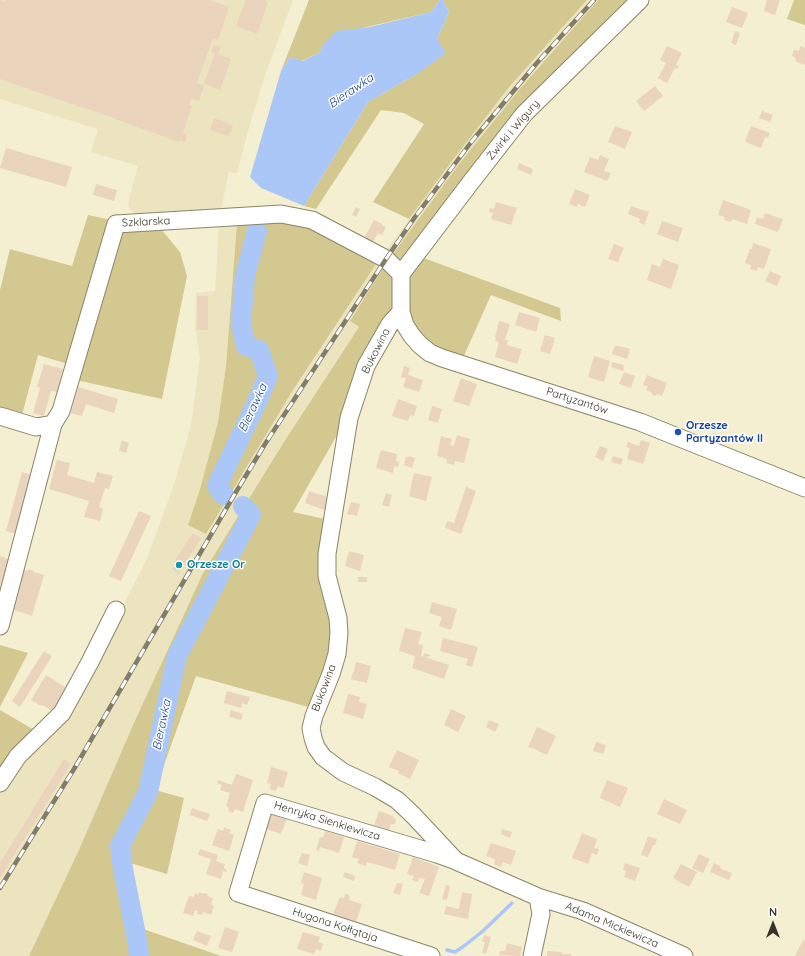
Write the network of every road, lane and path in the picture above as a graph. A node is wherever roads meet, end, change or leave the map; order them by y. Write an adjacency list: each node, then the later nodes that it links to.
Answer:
1 (640, 0): 2 (street, Żwirki i Wigury)
2 (401, 274): 3 (street, Partyzantów); 5 (street, Szklarska)
3 (402, 312): 6 (street, Partyzantów); 10 (street, Bukowina)
4 (0, 416): 5 (street)
5 (53, 424): 8 (street)
6 (805, 488)
7 (116, 610): 9 (street)
8 (0, 626)
9 (0, 783)
10 (456, 861): 11 (street, Henryka Sienkiewicza); 12 (street, Bukowina)
11 (238, 893): 13 (street, Hugona Kołłątaja)
12 (538, 897): 14 (street); 15 (street, Adama Mickiewicza)
13 (432, 956)
14 (532, 956)
15 (684, 956)

